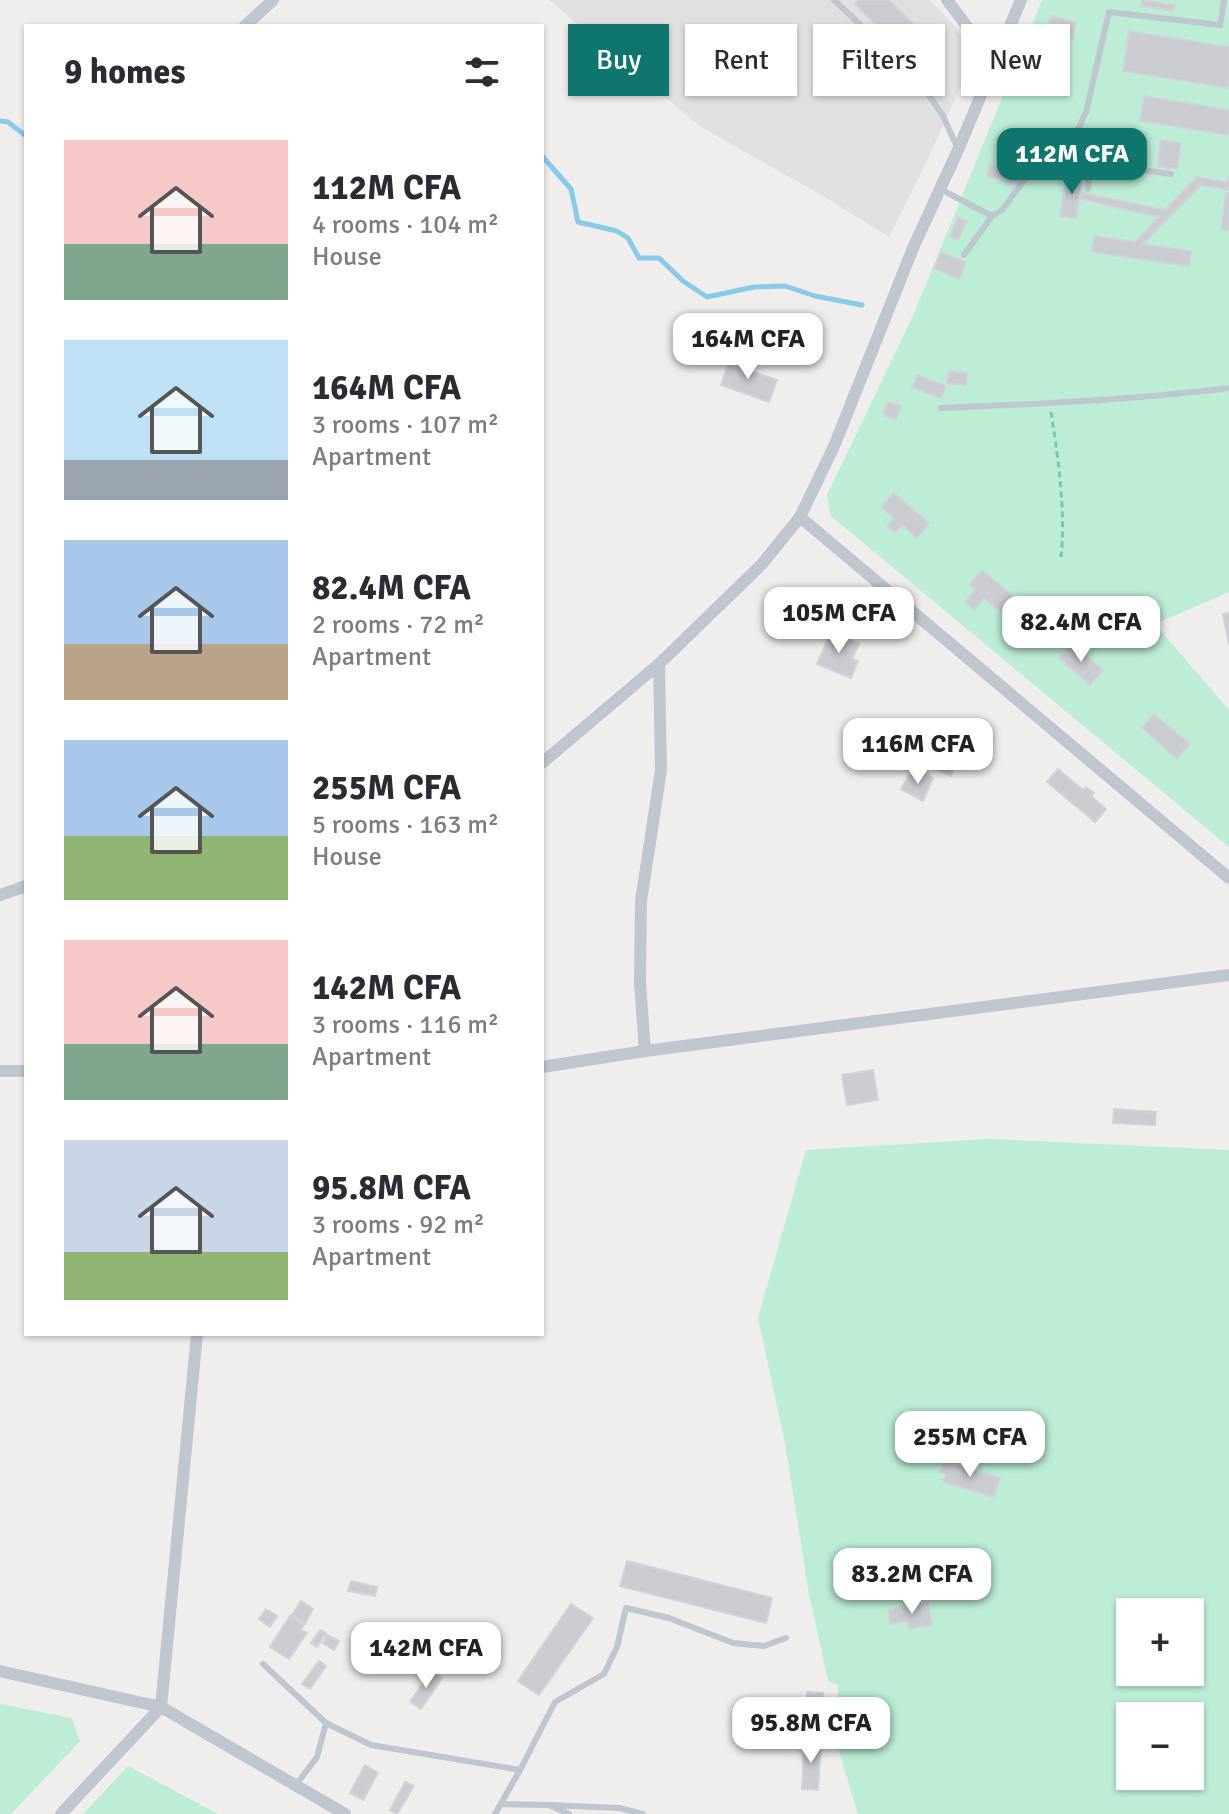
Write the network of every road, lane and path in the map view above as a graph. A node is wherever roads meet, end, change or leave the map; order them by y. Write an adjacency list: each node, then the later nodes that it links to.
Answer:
1 (273, 0): 6 (street)
2 (834, 0): 10 (lane)
3 (947, 0): 7 (street)
4 (1021, 0): 8 (street)
5 (1224, 0): 11 (lane)
6 (247, 24)
7 (965, 24)
8 (1011, 24)
9 (980, 96): 10 (street)
10 (958, 150): 14 (street)
11 (1065, 159): 12 (lane); 16 (lane)
12 (1090, 162): 13 (lane); 15 (lane)
13 (1171, 174)
14 (940, 189): 16 (lane); 21 (street)
15 (1088, 189)
16 (992, 216): 17 (lane)
17 (964, 255)
18 (1229, 388): 19 (lane)
19 (1050, 404): 20 (lane); 22 (path)
20 (941, 408)
21 (800, 517): 23 (street); 25 (street)
22 (1061, 557)
23 (659, 664): 24 (street); 29 (street)
24 (544, 761)
25 (1229, 878)
26 (24, 887): 27 (street)
27 (0, 895)
28 (1229, 975): 29 (street)
29 (645, 1051): 30 (street)
30 (544, 1067)
31 (0, 1071): 32 (street)
32 (24, 1071)
33 (197, 1336): 37 (street)
34 (786, 1638): 39 (lane)
35 (263, 1664): 38 (lane)
36 (0, 1671): 37 (street)
37 (161, 1707): 40 (street); 43 (street)
38 (326, 1723): 39 (lane); 40 (lane)
39 (520, 1770): 41 (lane)
40 (296, 1785): 44 (street)
41 (501, 1804): 42 (lane); 45 (lane)
42 (549, 1805): 46 (lane); 47 (lane)
43 (61, 1814)
44 (345, 1814)
45 (495, 1814)
46 (569, 1814)
47 (643, 1814)

